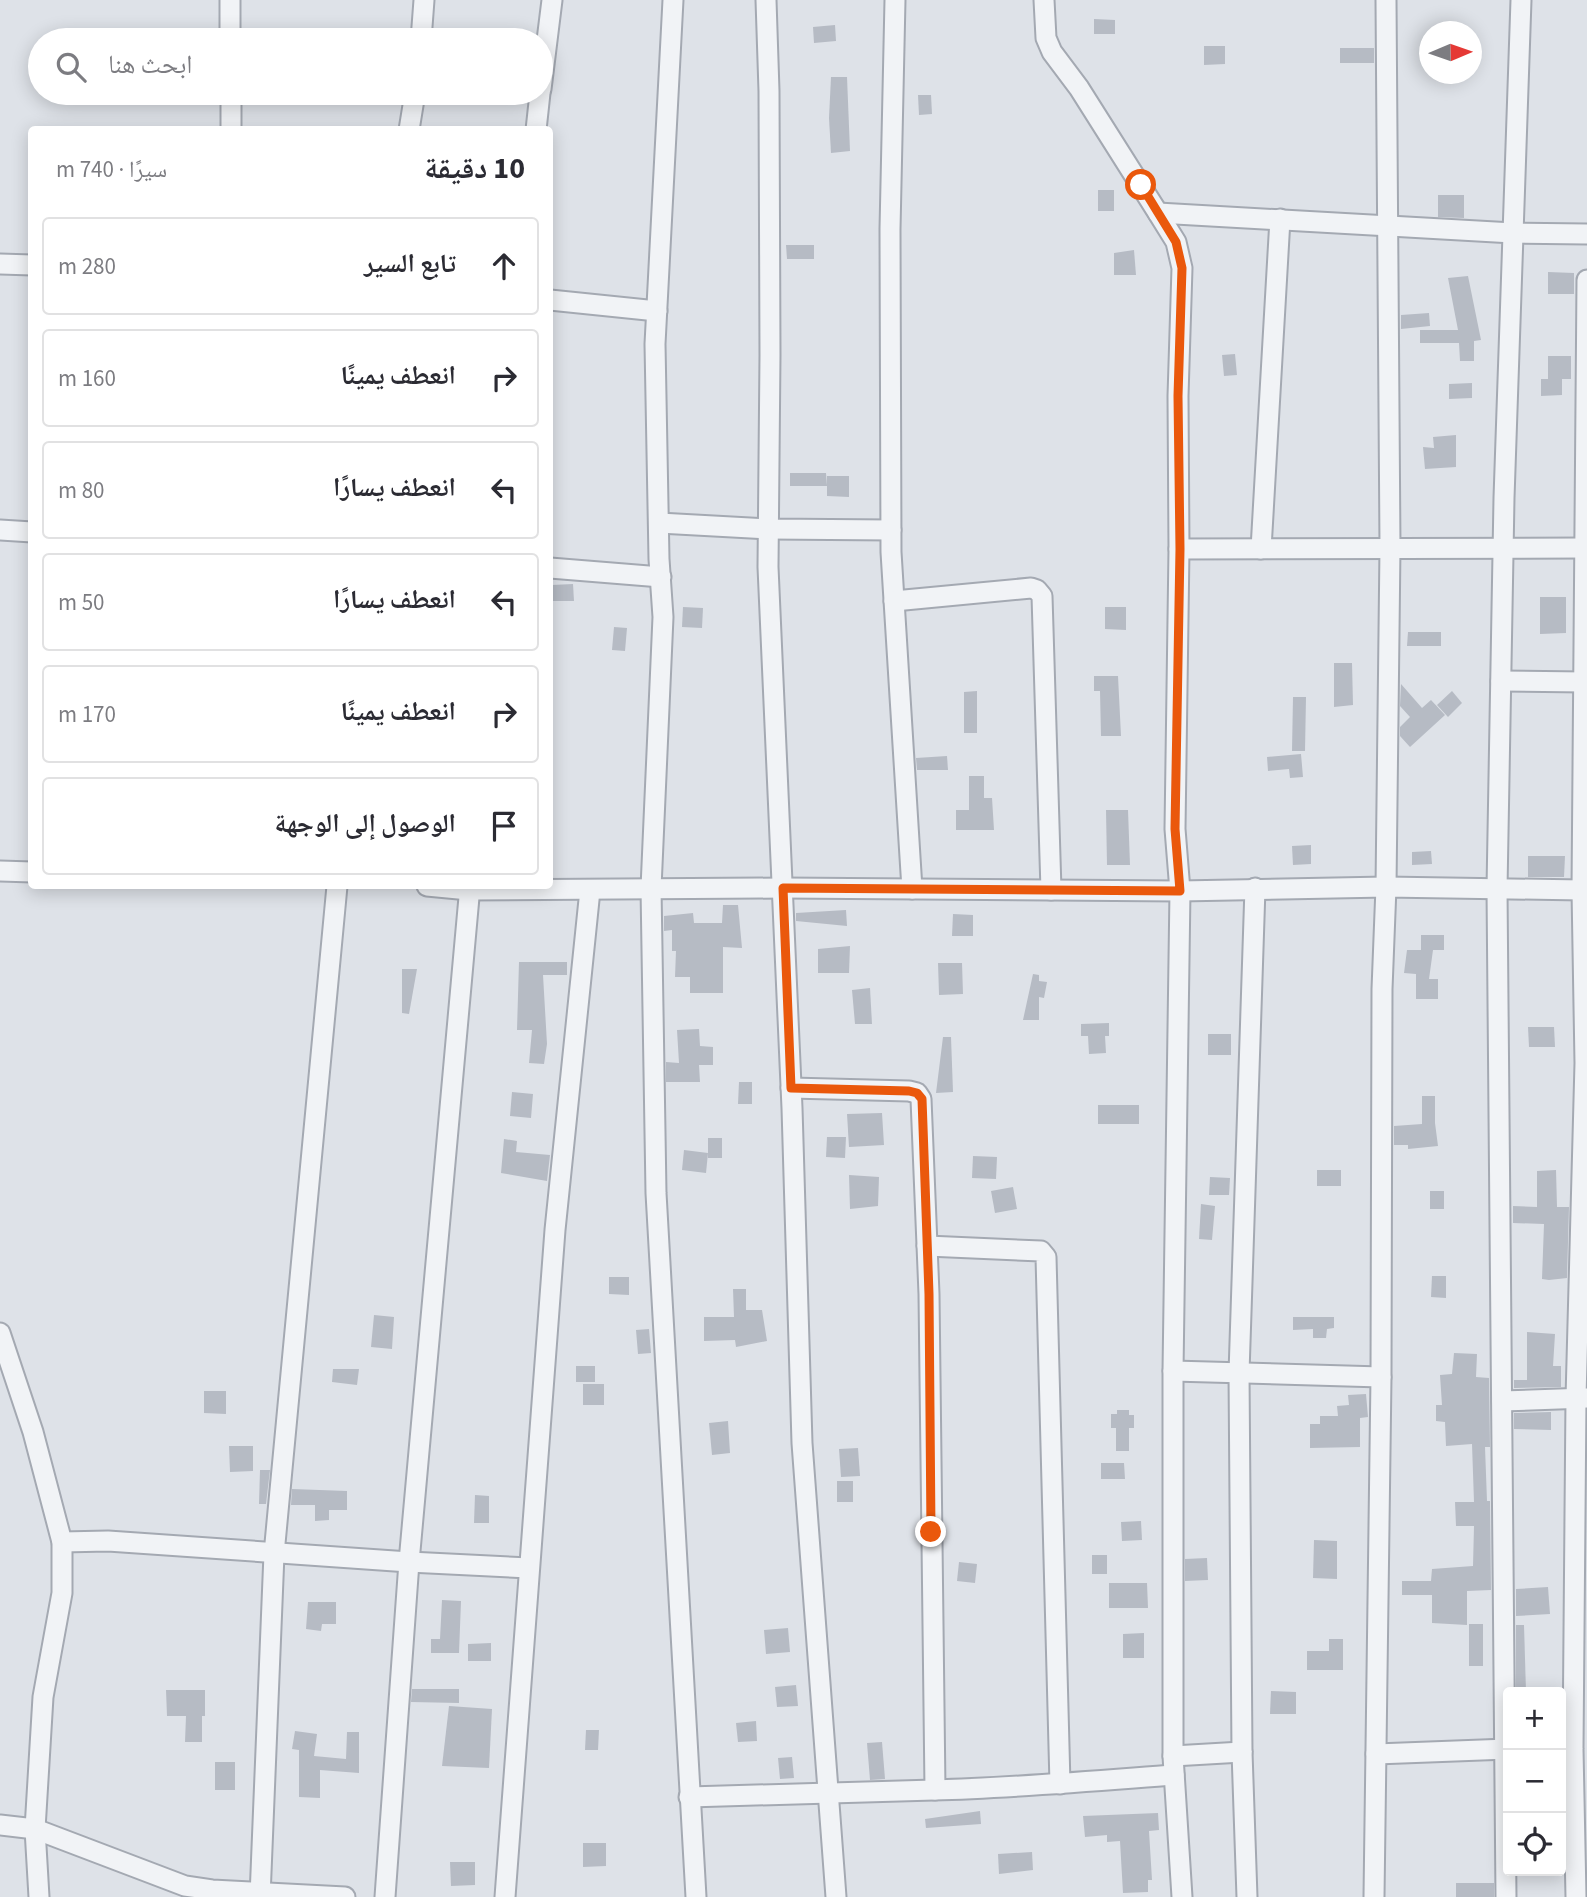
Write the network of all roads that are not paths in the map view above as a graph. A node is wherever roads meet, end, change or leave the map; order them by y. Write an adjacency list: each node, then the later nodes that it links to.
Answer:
1 (230, 0): 10 (street)
2 (424, 0): 11 (street)
3 (552, 0): 12 (street)
4 (673, 0): 28 (street)
5 (766, 0): 30 (street)
6 (895, 0): 32 (street)
7 (1044, 0): 19 (street)
8 (1386, 0): 21 (street)
9 (1521, 0): 22 (street)
10 (230, 28)
11 (422, 28)
12 (548, 28)
13 (231, 105): 16 (street)
14 (413, 105): 17 (street)
15 (539, 105): 18 (street)
16 (231, 126)
17 (410, 126)
18 (536, 126)
19 (1158, 213): 20 (street); 37 (street)
20 (1280, 219): 21 (street); 38 (street)
21 (1387, 227): 22 (street); 34 (street)
22 (1513, 233): 23 (street); 35 (street)
23 (1587, 233)
24 (0, 264): 25 (street)
25 (28, 265)
26 (1587, 281): 36 (street)
27 (553, 300): 28 (street)
28 (657, 311): 29 (street)
29 (659, 523): 30 (street); 40 (street)
30 (769, 529): 32 (street); 48 (street)
31 (0, 530): 33 (street)
32 (891, 530): 41 (street)
33 (28, 532)
34 (1390, 547): 35 (street); 38 (street); 46 (street)
35 (1503, 548): 36 (street); 42 (street)
36 (1584, 548): 43 (street)
37 (1180, 549): 38 (street); 58 (street)
38 (1261, 549)
39 (553, 568): 40 (street)
40 (661, 577): 47 (street)
41 (894, 601): 53 (street); 56 (street)
42 (1501, 681): 43 (street); 54 (street)
43 (1584, 682): 57 (street)
44 (0, 872): 45 (street)
45 (28, 872)
46 (1386, 887): 49 (street); 54 (street); 65 (street)
47 (651, 888): 48 (street); 55 (street); 82 (street)
48 (783, 888): 53 (street); 60 (street)
49 (1255, 888): 58 (street); 64 (street)
50 (337, 889): 69 (street)
51 (470, 889): 70 (street)
52 (530, 889): 55 (street)
53 (912, 889): 56 (street)
54 (1497, 889): 57 (street); 67 (street)
55 (590, 890): 71 (street)
56 (1051, 890): 58 (street)
57 (1581, 890): 59 (street)
58 (1180, 891): 63 (street)
59 (1586, 1063): 66 (street)
60 (791, 1088): 61 (street); 81 (street)
61 (927, 1246): 79 (street); 80 (street)
62 (0, 1334): 68 (street)
63 (1173, 1371): 64 (street); 78 (street)
64 (1239, 1373): 65 (street); 76 (street)
65 (1381, 1377): 77 (street)
66 (1582, 1398): 67 (street); 74 (street)
67 (1502, 1401): 72 (street)
68 (62, 1542): 69 (street); 84 (street)
69 (274, 1554): 70 (street); 85 (street)
70 (409, 1562): 71 (street); 88 (street)
71 (529, 1568): 89 (street)
72 (1505, 1687)
73 (1503, 1749): 77 (street)
74 (1574, 1749): 96 (street)
75 (1506, 1750): 95 (street)
76 (1242, 1752): 78 (street); 93 (street)
77 (1376, 1754): 94 (street)
78 (1174, 1765): 79 (street); 92 (street)
79 (1060, 1784): 80 (street)
80 (935, 1790): 81 (street)
81 (828, 1791): 82 (street); 91 (street)
82 (689, 1797): 90 (street)
83 (0, 1825): 84 (street)
84 (35, 1829): 85 (street); 86 (street)
85 (260, 1894): 87 (street)
86 (38, 1897)
87 (345, 1897)
88 (385, 1897)
89 (505, 1897)
90 (696, 1897)
91 (836, 1897)
92 (1182, 1897)
93 (1247, 1897)
94 (1374, 1897)
95 (1506, 1897)
96 (1576, 1897)

